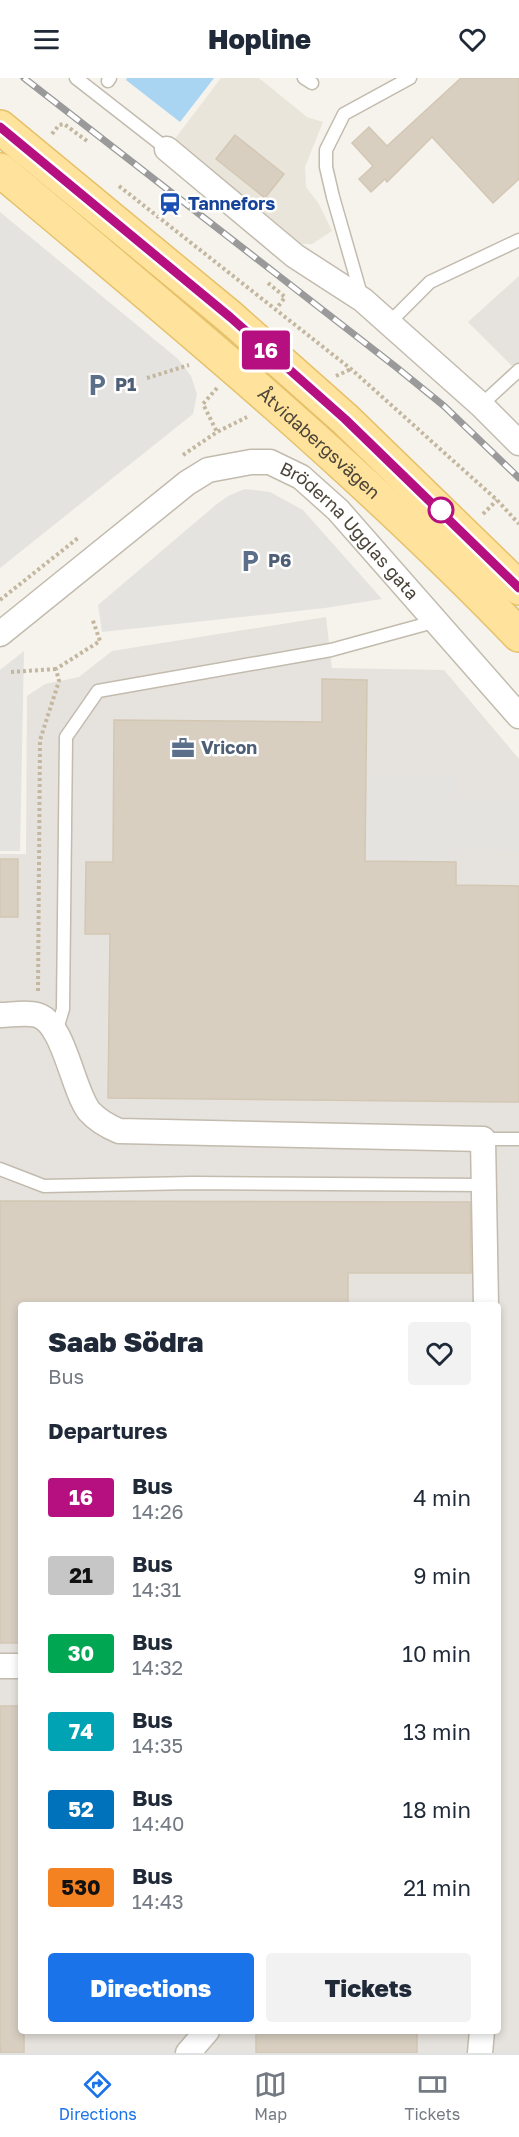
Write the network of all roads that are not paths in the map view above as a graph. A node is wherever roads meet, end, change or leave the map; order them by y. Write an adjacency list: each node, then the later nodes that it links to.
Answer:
1 (76, 78): 4 (lane)
2 (410, 78): 7 (lane)
3 (0, 127): 12 (main road, Åtvidabergsvägen)
4 (166, 149): 7 (street)
5 (0, 170): 15 (main road, Åtvidabergsvägen)
6 (519, 240): 8 (lane)
7 (363, 300): 8 (street)
8 (389, 323): 10 (street)
9 (519, 370): 10 (lane)
10 (481, 405): 11 (street)
11 (519, 443)
12 (519, 588)
13 (436, 621): 14 (street, Bröderna Ugglas gata); 16 (street, Bröderna Ugglas gata); 18 (lane)
14 (0, 634)
15 (519, 635)
16 (519, 716)
17 (0, 1015): 18 (street)
18 (56, 1032): 19 (street)
19 (483, 1138): 20 (lane); 22 (street)
20 (519, 1139)
21 (0, 1170): 22 (lane)
22 (484, 1185): 23 (street)
23 (486, 1302)
24 (0, 1666): 25 (street)
25 (18, 1666)
26 (204, 2034): 28 (street)
27 (482, 2034): 29 (street)
28 (188, 2053)
29 (480, 2053)

